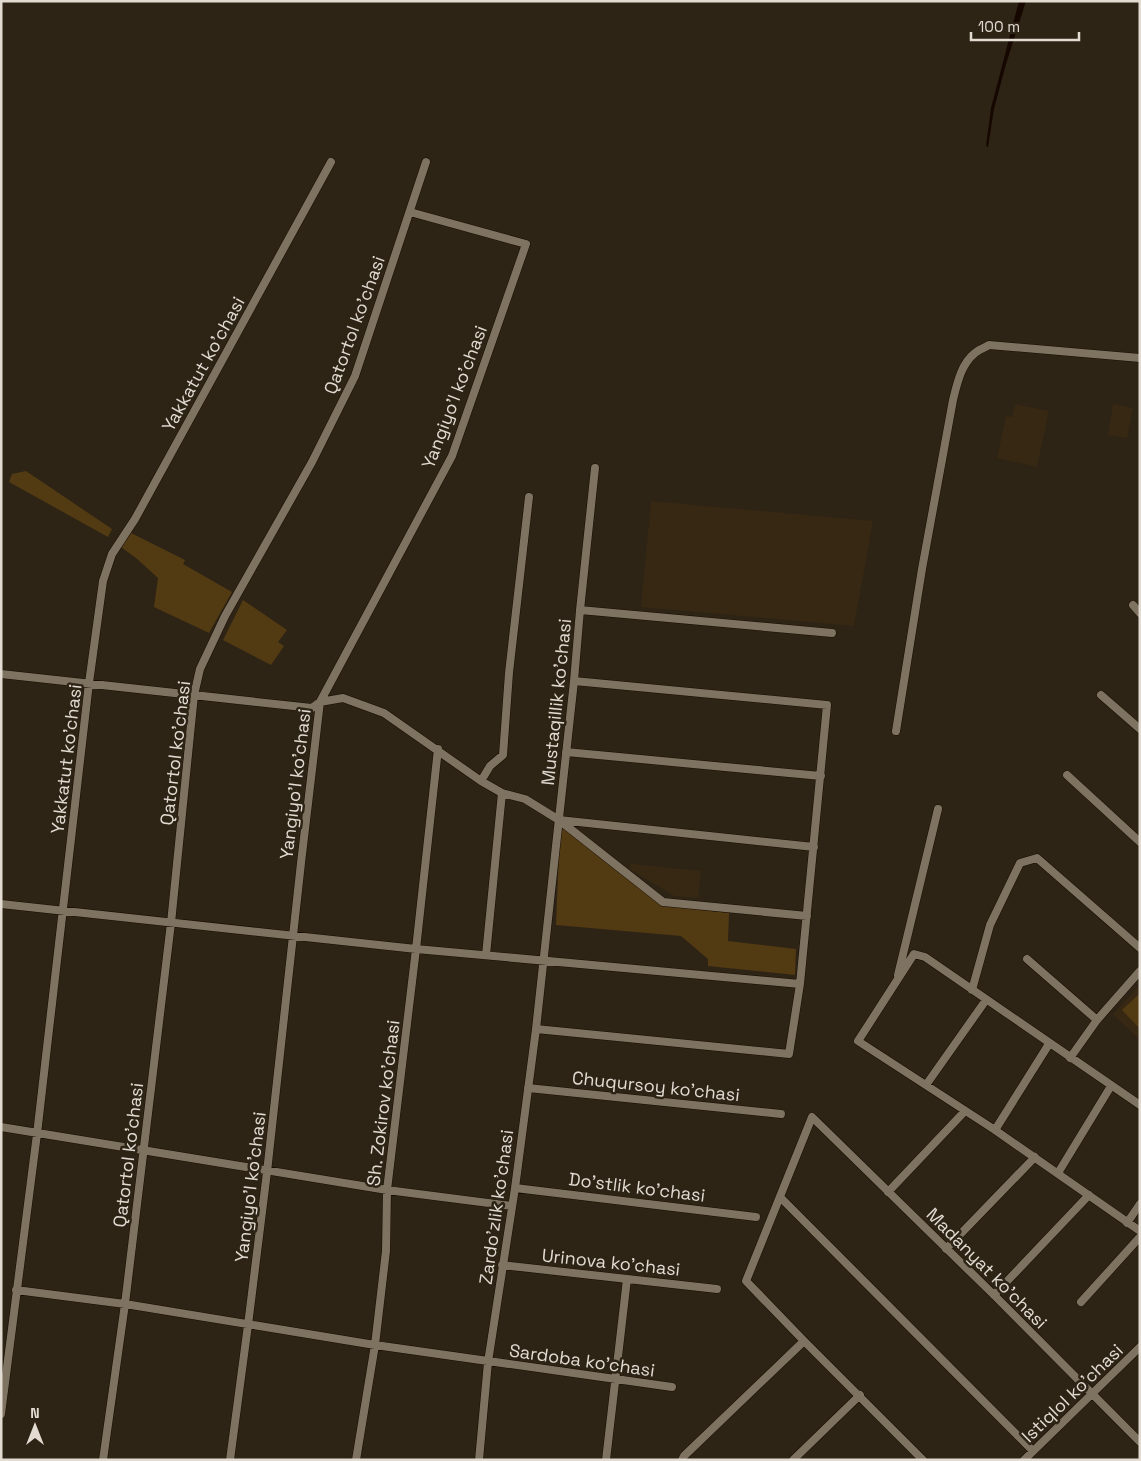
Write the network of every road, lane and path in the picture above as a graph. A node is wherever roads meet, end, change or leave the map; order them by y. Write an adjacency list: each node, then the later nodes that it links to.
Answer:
1 (331, 162): 13 (street, Yakkatut ko'chasi)
2 (426, 162): 3 (street, Qatortol ko'chasi)
3 (410, 212): 14 (street, Qatortol ko'chasi); 16 (street, Yangiyo'l ko'chasi)
4 (1140, 358): 18 (street)
5 (596, 468): 8 (street)
6 (529, 497): 23 (street)
7 (1133, 605): 9 (street)
8 (580, 610): 10 (street, Mustaqillik ko'chasi); 12 (street, Mustaqillik ko'chasi)
9 (1140, 613)
10 (832, 633)
11 (1, 674): 13 (street)
12 (574, 681): 20 (street, Mustaqillik ko'chasi); 22 (street)
13 (89, 683): 14 (street); 30 (street, Yakkatut ko'chasi)
14 (194, 695): 16 (street); 32 (street, Qatortol ko'chasi)
15 (1101, 695): 17 (street)
16 (320, 702): 19 (street); 33 (street, Yangiyo'l ko'chasi)
17 (1140, 730)
18 (896, 731)
19 (438, 750): 23 (street); 35 (street, Sh. Zokirov ko'chasi)
20 (566, 752): 22 (street); 26 (street, Mustaqillik ko'chasi)
21 (1068, 775): 27 (street)
22 (821, 776): 28 (street)
23 (481, 781): 24 (street)
24 (502, 793): 26 (street); 36 (street)
25 (938, 809): 40 (street)
26 (559, 820): 28 (street); 31 (street); 37 (street, Mustaqillik ko'chasi)
27 (1140, 842)
28 (814, 847): 31 (street)
29 (1, 904): 30 (street)
30 (64, 911): 32 (street); 56 (street, Yakkatut ko'chasi)
31 (807, 916): 41 (street)
32 (171, 923): 33 (street); 57 (street, Qatortol ko'chasi)
33 (294, 935): 35 (street); 59 (street, Yangiyo'l ko'chasi)
34 (1140, 948): 42 (street)
35 (416, 949): 36 (street); 62 (street, Sh. Zokirov ko'chasi)
36 (486, 954): 37 (street)
37 (544, 959): 41 (street); 45 (street, Zardo'zlik ko'chasi)
38 (1026, 959): 44 (street)
39 (1140, 971): 44 (street)
40 (896, 981): 42 (street); 48 (street)
41 (800, 984): 45 (street)
42 (972, 990): 43 (street)
43 (986, 1000): 46 (street); 48 (street)
44 (1097, 1020): 47 (street)
45 (536, 1029): 50 (street, Zardo'zlik ko'chasi)
46 (1050, 1044): 47 (street); 55 (street)
47 (1070, 1058): 49 (street)
48 (926, 1085): 52 (street)
49 (1111, 1086): 51 (street); 60 (street)
50 (528, 1088): 53 (street, Chuqursoy ko'chasi); 61 (street, Zardo'zlik ko'chasi)
51 (1140, 1105)
52 (964, 1111): 55 (street); 63 (street)
53 (781, 1114)
54 (1, 1127): 56 (street)
55 (995, 1130): 58 (street)
56 (37, 1134): 57 (street); 75 (street, Yakkatut ko'chasi)
57 (144, 1150): 59 (street); 79 (street, Qatortol ko'chasi)
58 (1035, 1157): 60 (street); 72 (street)
59 (267, 1172): 62 (street); 80 (street, Yangiyo'l ko'chasi)
60 (1058, 1173): 64 (street)
61 (515, 1188): 67 (street, Zardo'zlik ko'chasi); 68 (street, Do'stlik ko'chasi)
62 (387, 1190): 67 (street); 82 (street, Sh. Zokirov ko'chasi)
63 (888, 1192): 65 (street, Madanyat ko'chasi); 72 (street, Madanyat ko'chasi)
64 (1089, 1195): 69 (street); 77 (street)
65 (780, 1197): 81 (street); 92 (street)
66 (1140, 1204): 69 (street)
67 (512, 1206): 73 (street, Zardo'zlik ko'chasi)
68 (756, 1216)
69 (1127, 1223): 70 (street)
70 (1140, 1231)
71 (1140, 1237): 78 (street)
72 (946, 1249): 77 (street, Madanyat ko'chasi)
73 (502, 1265): 74 (street, Urinova ko'chasi); 85 (street, Zardo'zlik ko'chasi)
74 (627, 1279): 76 (street, Urinova ko'chasi); 86 (street)
75 (16, 1290): 79 (street, Sardoba ko'chasi); 84 (street, Yakkatut ko'chasi)
76 (717, 1290)
77 (994, 1296): 88 (street, Madanyat ko'chasi)
78 (1081, 1302)
79 (125, 1304): 80 (street, Sardoba ko'chasi); 95 (street, Qatortol ko'chasi)
80 (248, 1325): 82 (street, Sardoba ko'chasi); 96 (street, Yangiyo'l ko'chasi)
81 (804, 1341): 89 (street); 94 (street)
82 (375, 1345): 85 (street, Sardoba ko'chasi); 97 (street, Sh. Zokirov ko'chasi)
83 (1140, 1347): 88 (street, Istiqlol ko'chasi)
84 (5, 1355): 90 (street, Yakkatut ko'chasi)
85 (488, 1362): 86 (street, Sardoba ko'chasi); 98 (street, Zardo'zlik ko'chasi)
86 (616, 1379): 87 (street, Sardoba ko'chasi); 99 (street)
87 (672, 1388)
88 (1092, 1394): 91 (street, Madanyat ko'chasi); 92 (street, Istiqlol ko'chasi)
89 (860, 1396): 93 (street); 100 (street)
90 (1, 1414)
91 (1140, 1442)
92 (1033, 1451): 103 (street, Istiqlol ko'chasi)
93 (917, 1454): 101 (street); 102 (street)
94 (684, 1458)
95 (103, 1460)
96 (230, 1460)
97 (356, 1460)
98 (479, 1460)
99 (606, 1460)
100 (793, 1460)
101 (911, 1460)
102 (924, 1460)
103 (1024, 1460)

